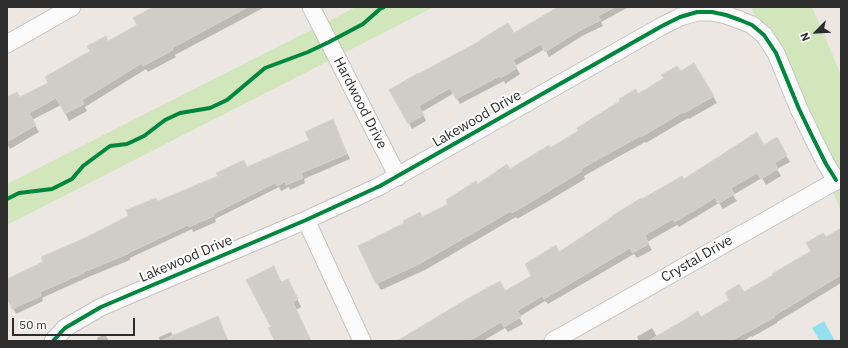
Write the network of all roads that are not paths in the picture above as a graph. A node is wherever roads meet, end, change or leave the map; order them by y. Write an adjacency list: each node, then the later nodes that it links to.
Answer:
1 (72, 7): 3 (street)
2 (311, 7): 4 (street, Hardwood Drive)
3 (7, 44)
4 (398, 177): 5 (street, Lakewood Drive); 6 (street, Lakewood Drive)
5 (838, 179): 9 (street, Crystal Drive)
6 (306, 220): 7 (street, Lakewood Drive); 8 (street)
7 (53, 341)
8 (362, 341)
9 (553, 341)

